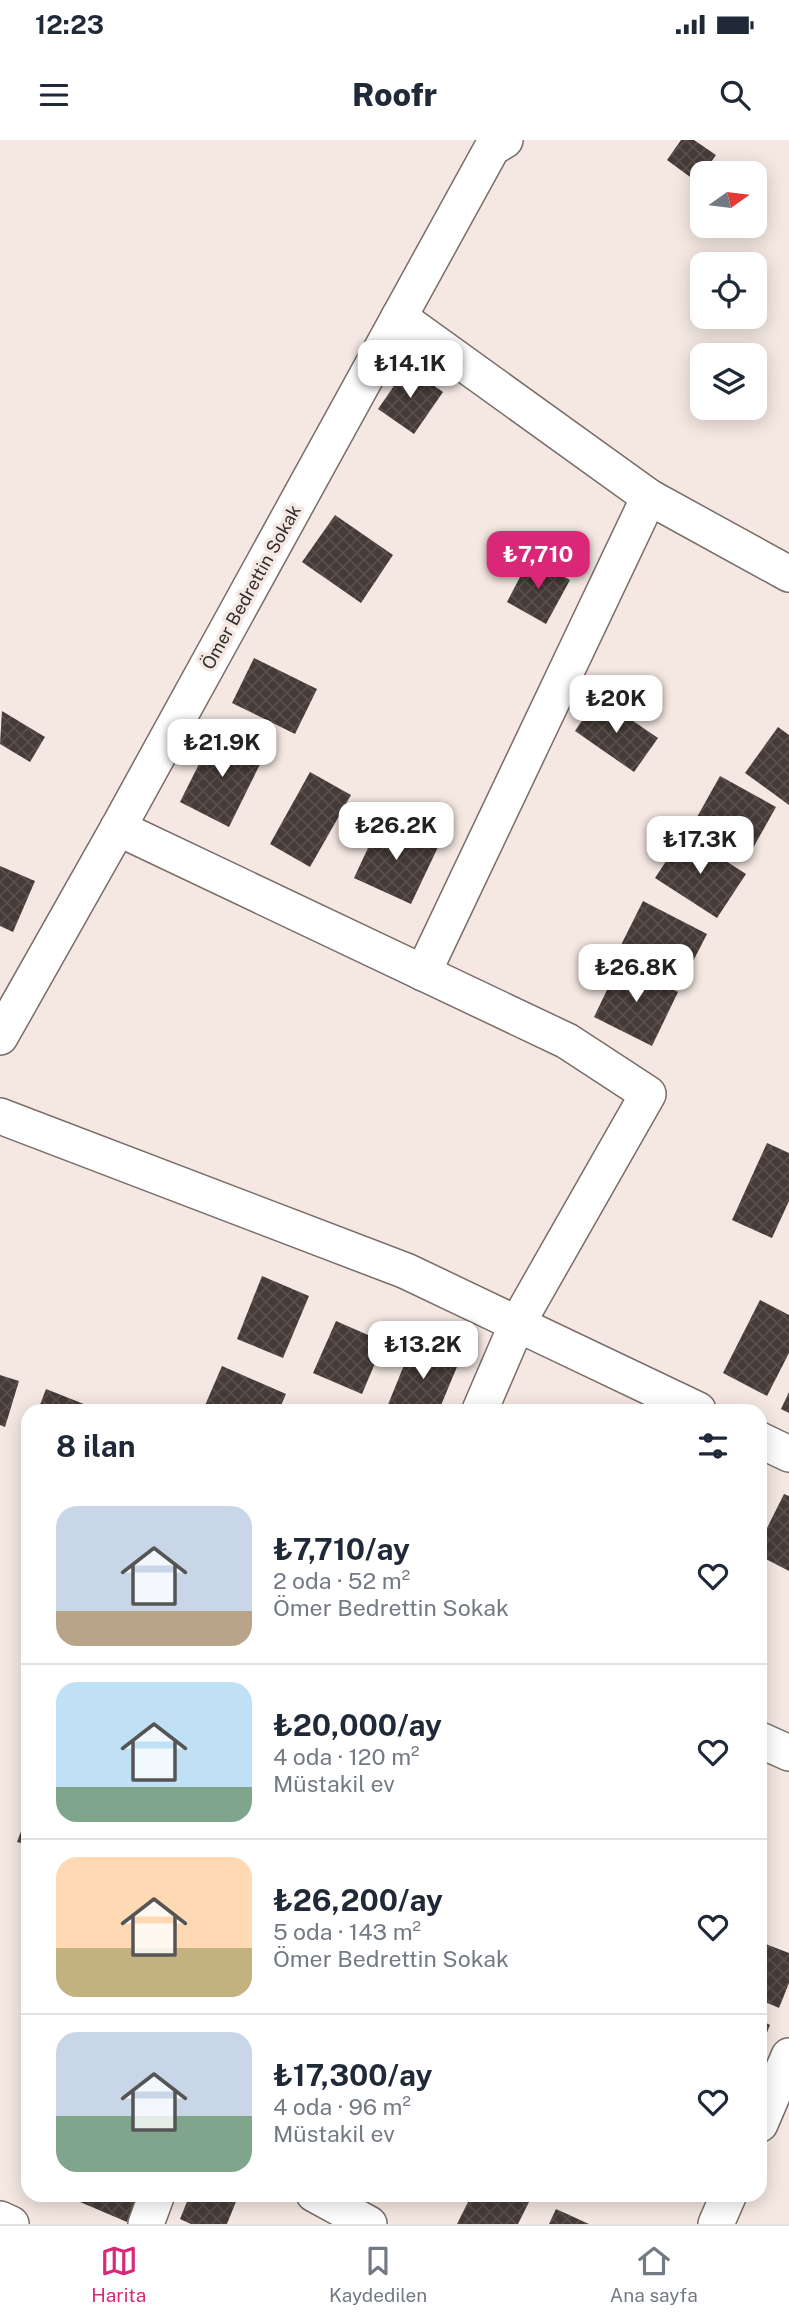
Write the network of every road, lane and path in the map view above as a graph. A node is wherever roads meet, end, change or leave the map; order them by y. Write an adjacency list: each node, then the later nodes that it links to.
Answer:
1 (505, 140): 2 (street, Ömer Bedrettin Sokak)
2 (399, 317): 3 (street); 5 (street, Ömer Bedrettin Sokak)
3 (649, 497): 4 (street); 6 (street)
4 (789, 574)
5 (118, 828): 6 (street); 7 (street, Ömer Bedrettin Sokak)
6 (423, 973): 9 (street)
7 (0, 1037)
8 (0, 1116): 9 (street)
9 (517, 1324): 10 (street); 11 (street)
10 (483, 1404)
11 (685, 1404)
12 (767, 1443): 13 (street)
13 (789, 1454)
14 (767, 1743): 15 (street)
15 (789, 1754)
16 (789, 2056): 17 (street)
17 (767, 2108)
18 (155, 2202): 23 (street)
19 (329, 2202): 24 (street)
20 (726, 2202): 25 (street)
21 (0, 2218): 22 (street)
22 (11, 2224)
23 (146, 2224)
24 (369, 2224)
25 (716, 2224)

